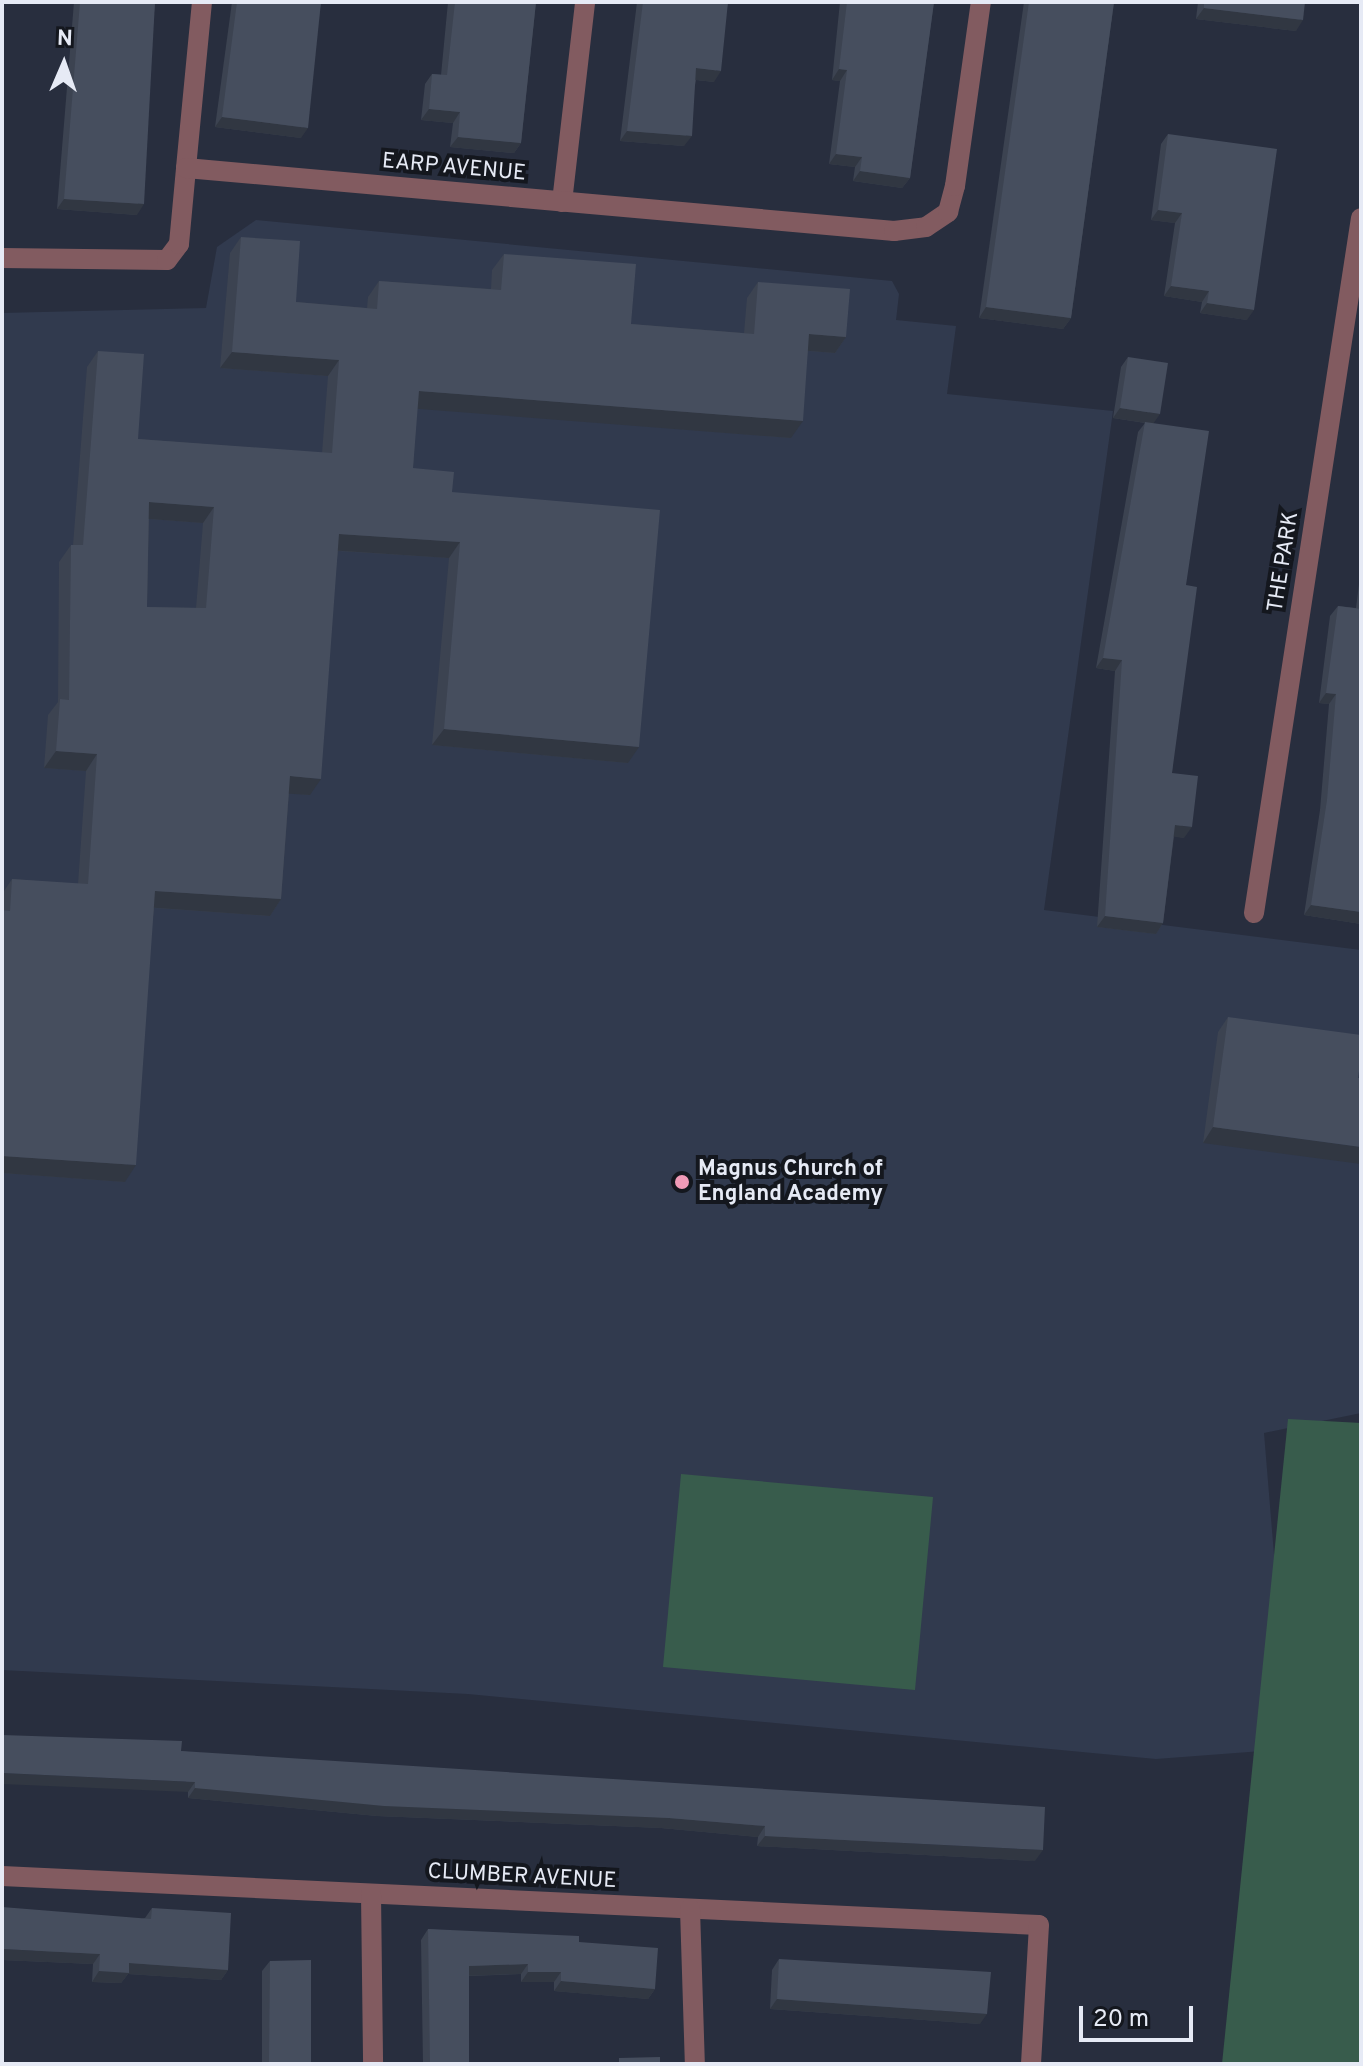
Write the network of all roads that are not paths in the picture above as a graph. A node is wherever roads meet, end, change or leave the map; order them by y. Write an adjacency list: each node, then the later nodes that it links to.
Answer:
1 (202, 2): 4 (street)
2 (585, 2): 5 (street)
3 (981, 2): 5 (street, EARP AVENUE)
4 (186, 168): 5 (street, EARP AVENUE); 7 (street)
5 (562, 202)
6 (1361, 218): 8 (street, THE PARK)
7 (2, 258)
8 (1254, 913)
9 (2, 1876): 10 (street, CLUMBER AVENUE)
10 (371, 1894): 11 (street, CLUMBER AVENUE); 12 (street)
11 (690, 1909): 13 (street); 14 (street, CLUMBER AVENUE)
12 (373, 2064)
13 (695, 2064)
14 (1031, 2064)

